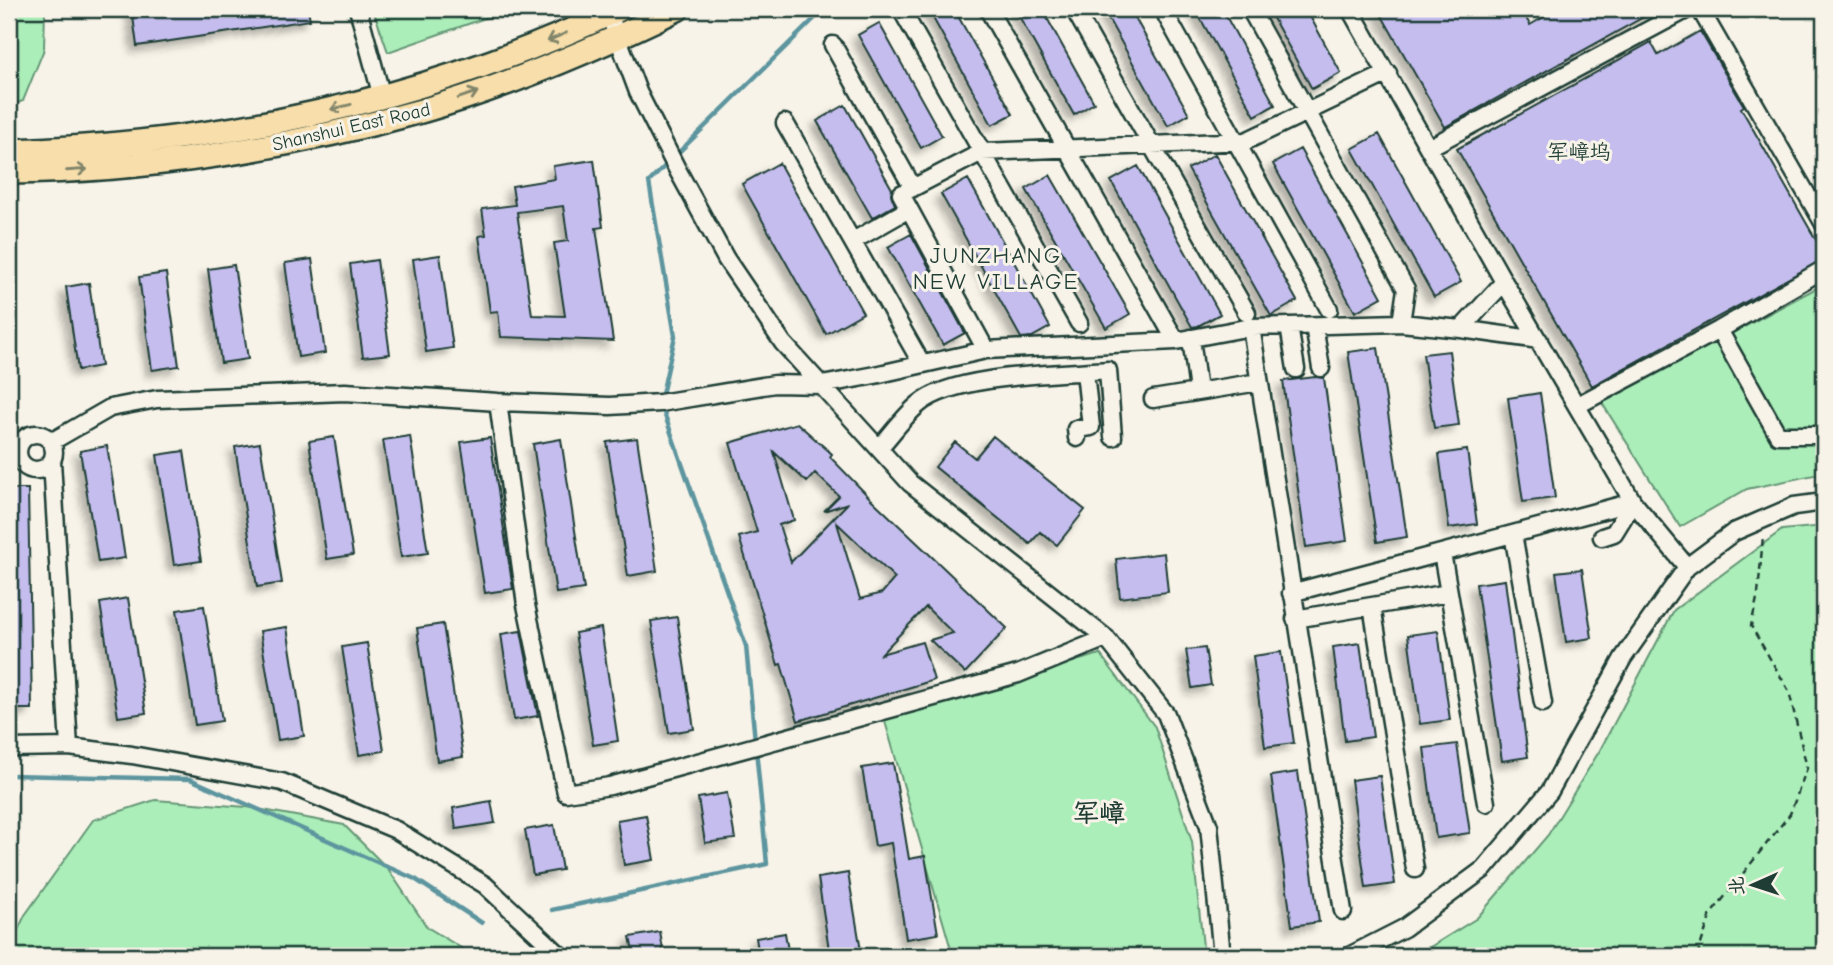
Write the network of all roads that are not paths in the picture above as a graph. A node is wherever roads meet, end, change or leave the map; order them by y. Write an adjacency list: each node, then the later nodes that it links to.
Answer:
1 (358, 9): 15 (street)
2 (677, 9): 12 (highway, Shanshui East Road)
3 (901, 9): 23 (street)
4 (989, 9): 20 (street)
5 (1074, 9): 19 (street)
6 (1250, 9): 16 (street)
7 (1350, 9): 14 (street)
8 (1688, 9): 21 (street)
9 (1700, 9): 27 (street)
10 (614, 11): 12 (street); 15 (highway, Shanshui East Road, one-way to 15)
11 (1167, 17): 18 (street)
12 (617, 38): 24 (highway, Shanshui East Road, one-way to 12); 47 (street)
13 (833, 45): 25 (street)
14 (1388, 73): 16 (street); 21 (street)
15 (382, 97): 22 (highway, Shanshui East Road, one-way to 22)
16 (1307, 111): 18 (street); 34 (street)
17 (785, 122): 28 (street)
18 (1236, 141): 19 (street); 31 (street)
19 (1151, 145): 20 (street); 32 (street)
20 (1067, 148): 23 (street); 39 (street)
21 (1430, 148): 30 (street)
22 (9, 151)
23 (982, 152): 25 (street); 33 (street)
24 (9, 172)
25 (913, 188): 26 (street)
26 (909, 209): 28 (street); 41 (street)
27 (1824, 224)
28 (853, 241): 42 (street)
29 (1824, 269): 38 (street)
30 (1504, 282): 37 (street); 40 (street)
31 (1329, 309)
32 (1249, 320): 35 (street); 39 (street); 46 (street)
33 (1079, 323)
34 (1401, 323): 36 (street); 37 (street)
35 (1289, 326): 36 (street); 44 (street)
36 (1314, 326): 43 (street)
37 (1461, 328): 40 (street)
38 (1719, 330): 51 (street); 52 (street)
39 (1183, 340): 41 (street); 48 (street)
40 (1539, 340): 51 (street)
41 (986, 350): 42 (street)
42 (922, 364): 47 (street)
43 (1321, 368)
44 (1296, 369)
45 (1085, 372): 53 (street); 54 (street); 56 (street)
46 (1259, 382): 48 (street); 65 (street)
47 (822, 385): 50 (street); 56 (street)
48 (1198, 391): 49 (street)
49 (1153, 399)
50 (498, 402): 55 (street); 69 (street)
51 (1578, 405): 59 (street)
52 (1824, 435)
53 (1114, 437)
54 (1077, 438)
55 (51, 442): 57 (street); 58 (street)
56 (879, 448): 69 (street)
57 (52, 461): 58 (street); 71 (street)
58 (14, 463)
59 (1633, 502): 61 (street); 62 (street); 64 (street)
60 (1824, 502): 64 (street)
61 (1513, 534): 63 (street); 70 (street)
62 (1602, 537)
63 (1442, 553): 65 (street); 66 (street)
64 (1688, 567): 78 (street)
65 (1291, 593): 68 (street)
66 (1450, 593): 67 (street); 73 (street)
67 (1372, 606): 68 (street); 74 (street)
68 (1295, 619): 75 (street)
69 (1106, 638): 77 (street)
70 (1543, 703)
71 (69, 747): 72 (street); 76 (street)
72 (9, 748)
73 (1486, 803)
74 (1415, 869)
75 (1343, 911)
76 (561, 956)
77 (1222, 956)
78 (1349, 956)

